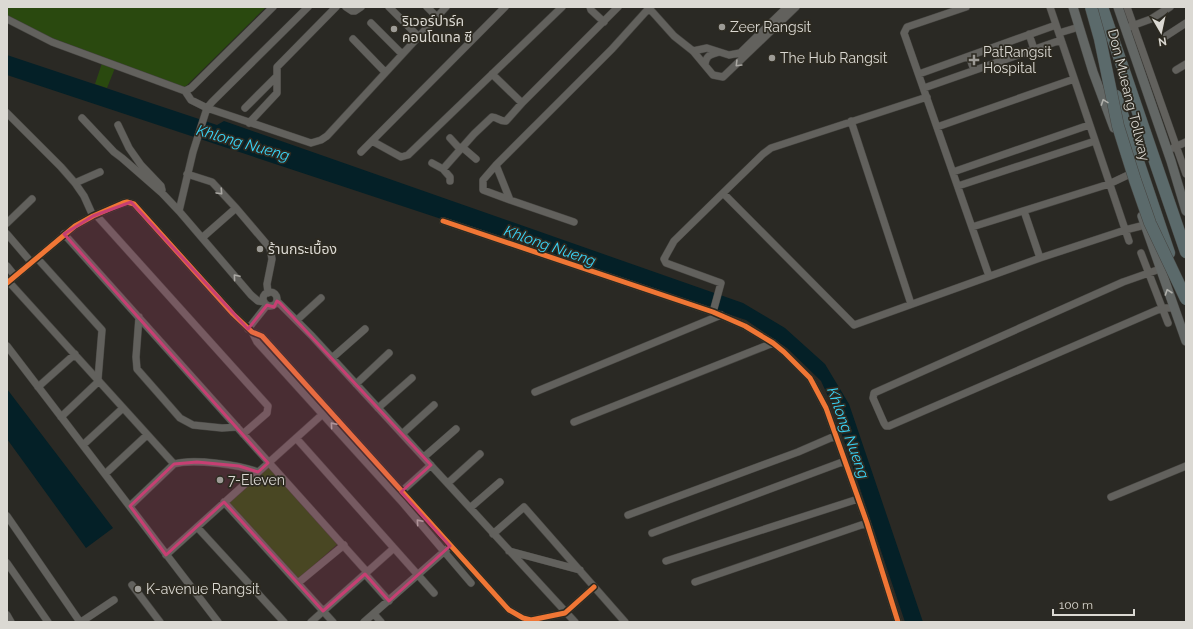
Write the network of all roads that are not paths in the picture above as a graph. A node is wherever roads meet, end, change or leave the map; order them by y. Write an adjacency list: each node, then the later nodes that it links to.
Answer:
1 (272, 7): 58 (street)
2 (308, 7): 62 (street)
3 (336, 7): 54 (street)
4 (346, 7): 5 (street)
5 (360, 7)
6 (389, 7): 37 (street)
7 (427, 7): 28 (street)
8 (446, 7): 28 (street)
9 (505, 7): 72 (street)
10 (562, 7): 52 (street)
11 (590, 7): 30 (street)
12 (618, 7): 30 (street)
13 (649, 7): 42 (street); 82 (street)
14 (787, 7): 43 (street)
15 (796, 7): 47 (street, one-way to 47)
16 (966, 7): 26 (street)
17 (1050, 7): 33 (street)
18 (1073, 7): 34 (main road)
19 (1086, 7): 129 (highway)
20 (1091, 7): 125 (highway, Don Mueang Tollway, bridge)
21 (1102, 7): 114 (highway, Don Mueang Tollway)
22 (1110, 7): 107 (highway)
23 (1118, 7): 35 (main road)
24 (1127, 7): 35 (street)
25 (1170, 7): 27 (street)
26 (947, 10): 53 (street)
27 (1158, 10): 35 (street)
28 (437, 17): 37 (street)
29 (7, 19): 58 (street)
30 (604, 22): 60 (street)
31 (371, 23): 44 (street)
32 (1186, 23): 39 (street)
33 (1056, 25): 36 (street); 38 (street)
34 (1079, 27): 38 (street); 88 (main road, one-way to 34)
35 (1129, 27): 74 (street); 76 (main road)
36 (1028, 34): 41 (street); 45 (street)
37 (418, 36): 44 (street)
38 (1060, 36): 41 (street); 55 (street)
39 (1166, 36)
40 (353, 39): 51 (street)
41 (1034, 49): 49 (street)
42 (693, 51): 43 (street); 47 (street)
43 (719, 52): 47 (street)
44 (402, 54): 51 (street)
45 (969, 56): 48 (street); 49 (street)
46 (1186, 64): 50 (street)
47 (705, 65)
48 (930, 70): 53 (street); 56 (street)
49 (974, 70): 56 (street)
50 (1176, 70)
51 (386, 72): 66 (street)
52 (492, 74): 60 (street); 72 (street)
53 (919, 74): 57 (street)
54 (276, 77): 61 (street); 66 (street)
55 (1074, 79): 68 (street); 69 (street)
56 (936, 84): 57 (street)
57 (924, 88): 59 (street)
58 (185, 91): 62 (street)
59 (927, 97): 65 (street); 69 (street)
60 (522, 102): 75 (street)
61 (245, 108)
62 (206, 111): 66 (street); 86 (street)
63 (7, 112): 90 (street)
64 (82, 118): 93 (street)
65 (851, 121): 94 (street); 128 (street)
66 (249, 123)
67 (118, 125): 93 (street)
68 (1089, 125): 71 (street); 85 (street)
69 (937, 126): 85 (street)
70 (450, 138): 75 (street)
71 (1095, 140): 91 (street); 92 (street)
72 (372, 141): 77 (street)
73 (1186, 142): 74 (street)
74 (1176, 146): 76 (street); 78 (street)
75 (461, 148): 79 (street); 83 (street)
76 (1167, 151): 80 (main road)
77 (361, 152)
78 (1183, 155): 80 (street); 87 (street)
79 (476, 159)
80 (1171, 161): 98 (main road)
81 (432, 163): 83 (street)
82 (496, 165): 96 (street); 96 (street)
83 (443, 170): 89 (street)
84 (100, 172): 90 (street)
85 (953, 172): 92 (street)
86 (187, 174): 97 (street, one-way to 97); 99 (street)
87 (1186, 174)
88 (1128, 175): 91 (street); 105 (main road)
89 (450, 181)
90 (75, 182): 101 (street)
91 (1109, 184): 100 (street); 108 (street)
92 (958, 186): 106 (street)
93 (162, 193): 99 (street)
94 (723, 193): 128 (street); 132 (street)
95 (32, 200): 104 (street)
96 (510, 200): 103 (street)
97 (236, 208): 111 (street); 123 (street)
98 (1186, 210)
99 (179, 211): 111 (street)
100 (1024, 211): 106 (street); 115 (street)
101 (94, 215): 110 (street); 138 (street); 158 (street)
102 (443, 221): 132 (street)
103 (574, 222)
104 (7, 223)
105 (1145, 225): 108 (street); 118 (main road)
106 (972, 227): 121 (street)
107 (1186, 228)
108 (1125, 230): 112 (street); 115 (street)
109 (7, 234): 116 (street)
110 (64, 234): 116 (street); 134 (street)
111 (203, 237): 127 (street, one-way to 111)
112 (1129, 241)
113 (1141, 252): 119 (street)
114 (1186, 252)
115 (1040, 258): 121 (street)
116 (34, 260): 120 (street); 146 (street)
117 (7, 266): 120 (street)
118 (1160, 270): 119 (street); 131 (main road, one-way to 118)
119 (1149, 274): 130 (street); 130 (street)
120 (15, 276): 122 (street)
121 (989, 276): 128 (street)
122 (8, 283): 143 (street)
123 (268, 293): 126 (street); 127 (street)
124 (321, 298): 135 (street)
125 (1186, 299)
126 (277, 301): 127 (street); 135 (street)
127 (266, 304): 138 (street)
128 (911, 304)
129 (1186, 304)
130 (1162, 308): 131 (street); 136 (street)
131 (1173, 308): 139 (main road)
132 (713, 311): 133 (street)
133 (721, 315): 140 (street); 149 (street)
134 (138, 317): 156 (street); 156 (street)
135 (297, 320): 144 (street)
136 (1168, 323)
137 (365, 329): 144 (street)
138 (250, 331): 153 (street)
139 (1186, 342)
140 (773, 343): 155 (street); 161 (street)
141 (7, 346): 148 (street)
142 (389, 353): 147 (street)
143 (75, 354): 146 (street); 148 (street)
144 (332, 358): 147 (street)
145 (412, 378): 152 (street)
146 (98, 380): 151 (street); 154 (street)
147 (356, 384): 152 (street)
148 (38, 387): 154 (street)
149 (536, 392)
150 (434, 405): 159 (street)
151 (123, 408): 160 (street); 163 (street)
152 (378, 408): 159 (street)
153 (325, 412): 162 (street); 175 (street); 189 (street, one-way to 153)
154 (61, 417): 163 (street)
155 (574, 422)
156 (237, 427): 158 (street)
157 (456, 429): 165 (street)
158 (244, 434): 167 (street)
159 (402, 434): 165 (street)
160 (147, 435): 168 (street); 172 (street)
161 (835, 436): 166 (street); 181 (street)
162 (296, 438): 167 (street); 188 (street)
163 (83, 445): 172 (street)
164 (480, 454): 174 (street)
165 (424, 457): 169 (street)
166 (845, 461): 177 (street); 185 (street)
167 (268, 463): 171 (street); 187 (street)
168 (174, 464): 171 (street); 179 (street)
169 (431, 465): 174 (street); 175 (street)
170 (1186, 466): 176 (street)
171 (258, 472): 178 (street)
172 (105, 474): 179 (street)
173 (500, 482): 180 (street)
174 (448, 483): 180 (street)
175 (401, 492): 189 (street)
176 (1111, 497)
177 (858, 499): 183 (street); 192 (street)
178 (224, 502): 184 (street); 199 (street)
179 (130, 506): 191 (street)
180 (470, 508): 186 (street)
181 (628, 515)
182 (7, 516): 211 (street)
183 (867, 524): 198 (street); 221 (street)
184 (197, 526): 191 (street); 214 (street)
185 (652, 533)
186 (493, 534): 190 (street); 194 (street)
187 (344, 545): 195 (street); 199 (street)
188 (394, 548): 195 (street); 196 (street)
189 (447, 549): 196 (street); 197 (street); 206 (street)
190 (509, 551): 194 (street); 206 (street)
191 (166, 554): 213 (street)
192 (666, 561)
193 (7, 563): 210 (street)
194 (581, 570): 201 (street)
195 (366, 573): 204 (street); 205 (street)
196 (418, 575): 202 (street); 204 (street)
197 (471, 582)
198 (696, 582)
199 (298, 583): 205 (street)
200 (132, 585): 212 (street)
201 (594, 587): 206 (street); 220 (street)
202 (434, 593)
203 (114, 600): 211 (street)
204 (389, 601): 207 (street)
205 (323, 611): 215 (street); 216 (street)
206 (565, 613): 219 (street)
207 (374, 614): 217 (street); 218 (street)
208 (7, 615): 209 (street)
209 (11, 622)
210 (48, 622)
211 (80, 622)
212 (160, 622)
213 (218, 622)
214 (284, 622)
215 (311, 622)
216 (333, 622)
217 (364, 622)
218 (381, 622)
219 (574, 622)
220 (625, 622)
221 (898, 622)

